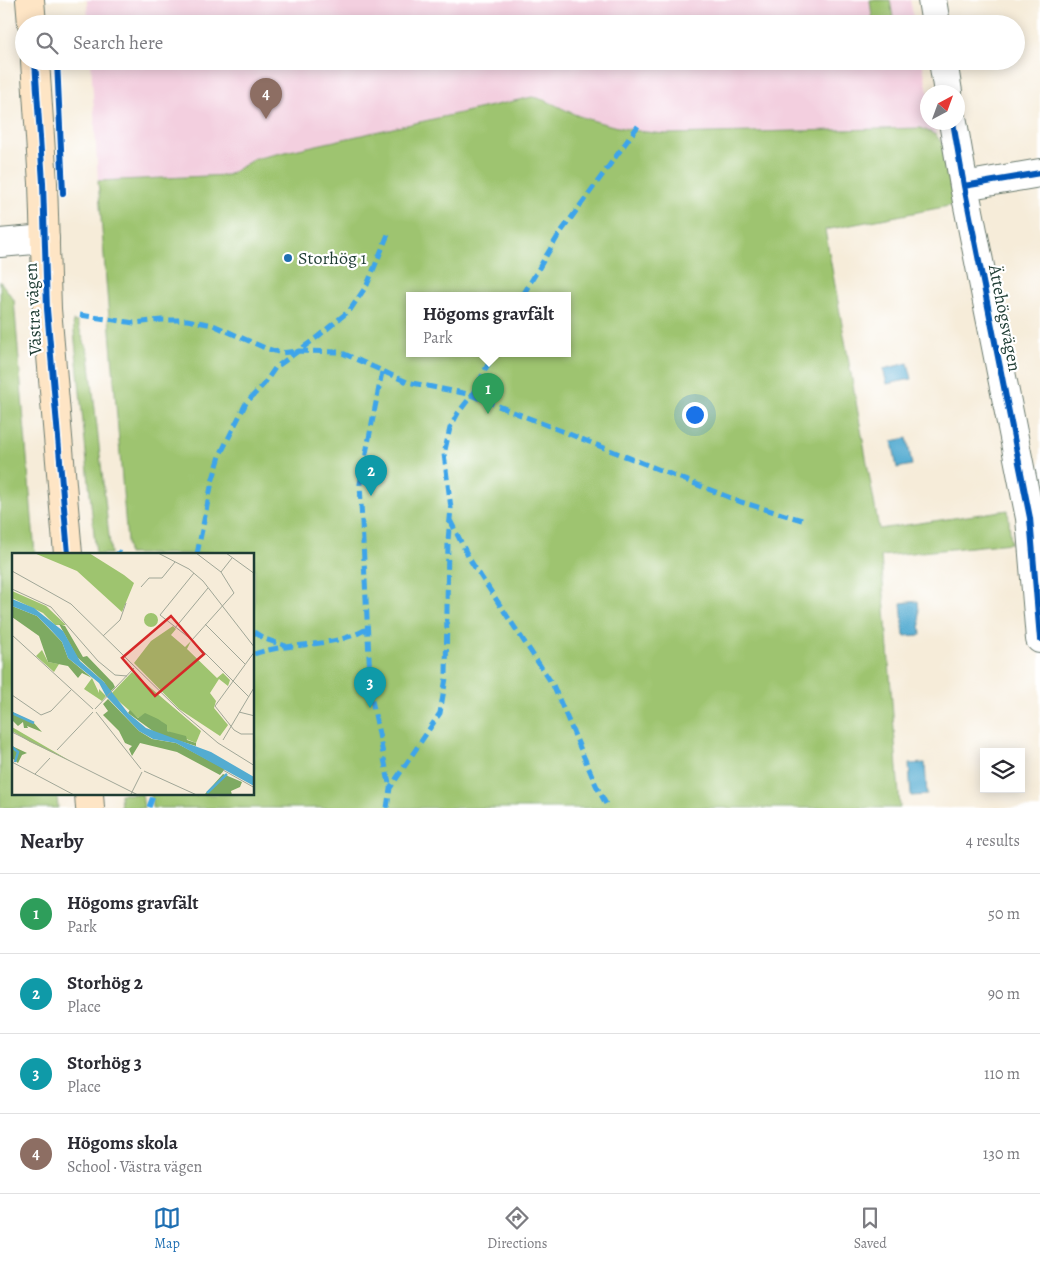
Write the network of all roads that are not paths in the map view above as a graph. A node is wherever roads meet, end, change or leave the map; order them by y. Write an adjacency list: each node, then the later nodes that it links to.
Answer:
1 (30, 0): 3 (street)
2 (932, 0): 4 (street)
3 (31, 15)
4 (934, 15)
5 (35, 70): 11 (street, Västra vägen)
6 (944, 70): 7 (street)
7 (947, 85)
8 (954, 130): 10 (street, Ättehögsvägen)
9 (1040, 173): 10 (street)
10 (964, 186): 13 (street, Ättehögsvägen)
11 (45, 239): 12 (street); 14 (street, Västra vägen)
12 (0, 243)
13 (1035, 517): 15 (street, Ättehögsvägen)
14 (68, 553)
15 (1040, 639)

